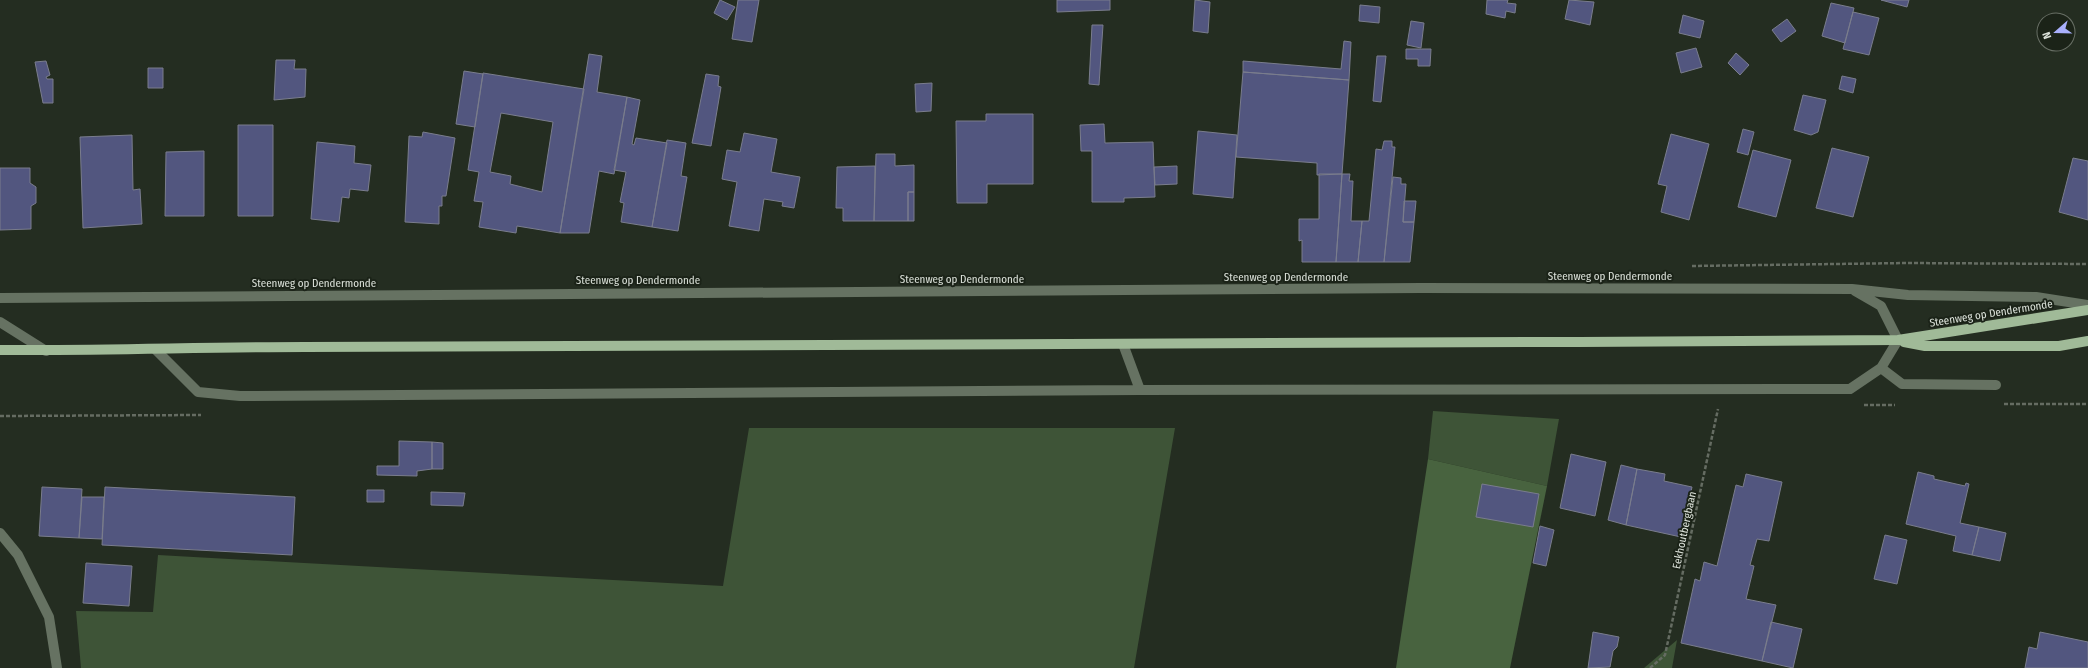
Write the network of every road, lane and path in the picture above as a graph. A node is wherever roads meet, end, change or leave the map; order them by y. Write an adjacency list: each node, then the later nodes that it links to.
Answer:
1 (1852, 289): 2 (street, Steenweg op Dendermonde); 3 (street, Steenweg op Dendermonde); 6 (street)
2 (0, 298)
3 (2088, 304)
4 (2088, 310): 6 (main road, Steenweg op Dendermonde)
5 (0, 322): 11 (street)
6 (1898, 340): 7 (main road, Steenweg op Dendermonde); 8 (main road, Steenweg op Dendermonde); 12 (street)
7 (2088, 340)
8 (1123, 344): 10 (main road, Steenweg op Dendermonde); 15 (street)
9 (0, 350): 11 (main road, Steenweg op Dendermonde)
10 (156, 350): 11 (main road, Steenweg op Dendermonde); 15 (street)
11 (46, 351)
12 (1881, 368): 13 (street); 14 (street)
13 (1996, 385)
14 (1721, 389): 15 (street); 18 (path, Eekhoutbergbaan)
15 (1140, 390)
16 (0, 533): 17 (street)
17 (57, 668)
18 (1650, 668)

